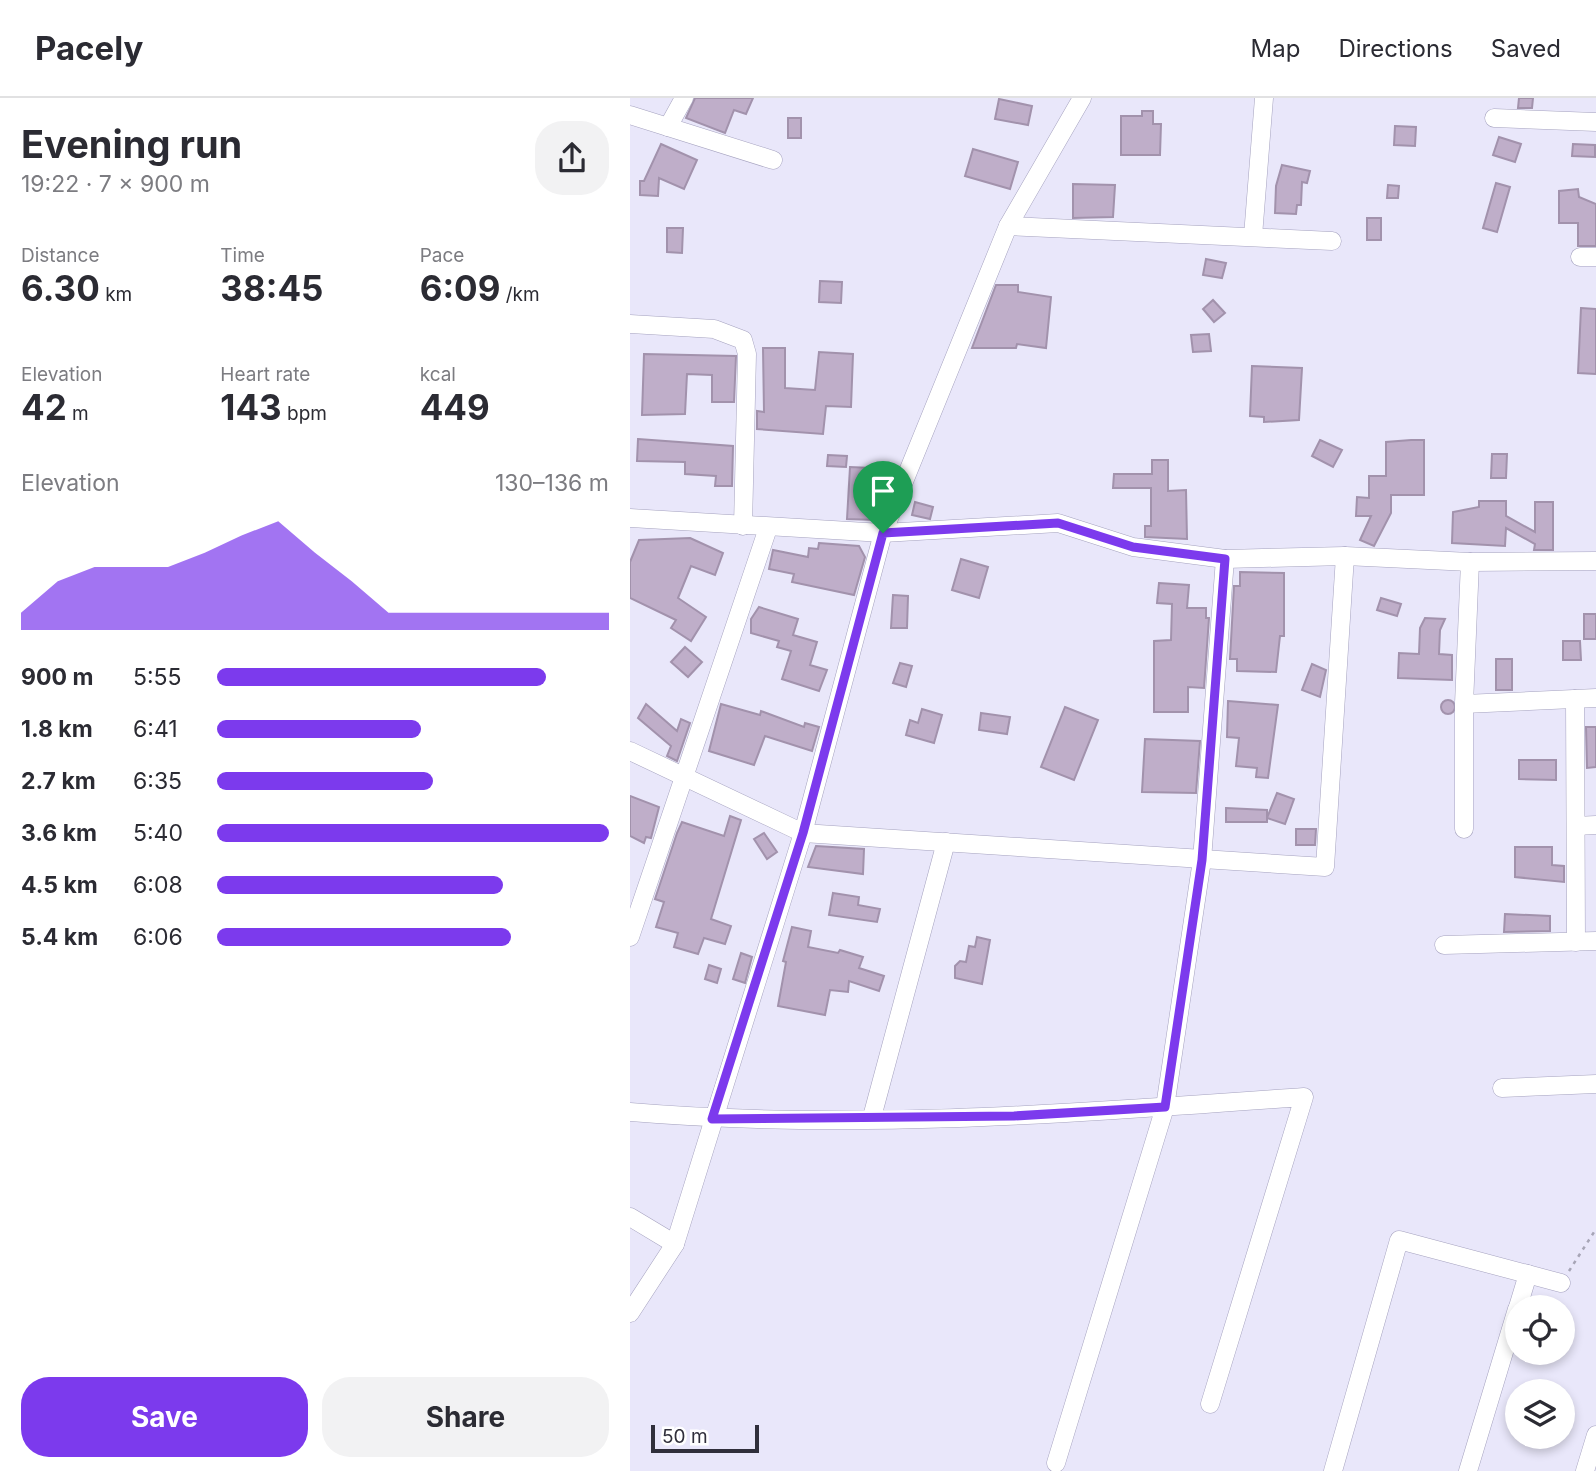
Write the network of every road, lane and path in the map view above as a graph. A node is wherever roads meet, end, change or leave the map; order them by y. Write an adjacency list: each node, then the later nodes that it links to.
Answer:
1 (684, 98): 7 (street)
2 (1082, 98): 9 (street)
3 (1264, 98): 10 (street)
4 (630, 115): 7 (street)
5 (1494, 118): 6 (street)
6 (1596, 122)
7 (668, 127): 8 (street)
8 (773, 160)
9 (1008, 226): 10 (street); 16 (street)
10 (1252, 236): 11 (street)
11 (1332, 241)
12 (630, 324): 14 (street)
13 (632, 523): 14 (street)
14 (743, 526): 15 (street)
15 (768, 528): 16 (street); 25 (street)
16 (883, 533): 18 (street); 29 (street)
17 (1345, 556): 18 (street); 20 (street); 31 (street)
18 (1225, 559): 31 (street)
19 (1596, 561): 20 (street)
20 (1470, 562): 23 (street)
21 (1596, 698): 22 (street)
22 (1575, 699): 23 (street); 27 (street)
23 (1464, 704): 28 (street)
24 (630, 751): 25 (street)
25 (684, 776): 29 (street); 32 (street)
26 (1596, 825): 27 (street)
27 (1576, 826): 35 (street)
28 (1464, 829)
29 (803, 833): 30 (street); 42 (street)
30 (946, 842): 31 (street); 41 (street)
31 (1202, 860): 39 (street)
32 (636, 898): 33 (street)
33 (630, 937)
34 (1596, 941): 35 (street)
35 (1576, 942): 36 (street)
36 (1444, 945)
37 (1596, 1084): 38 (street)
38 (1502, 1088)
39 (1165, 1107): 41 (street); 51 (street); 53 (street)
40 (630, 1112): 42 (street)
41 (872, 1118): 42 (street)
42 (712, 1119): 45 (street)
43 (630, 1217): 45 (street)
44 (1596, 1229): 47 (path)
45 (675, 1244): 49 (street)
46 (1528, 1274): 47 (street); 48 (street); 54 (street)
47 (1561, 1283)
48 (1522, 1295)
49 (630, 1313)
50 (1505, 1350): 55 (street)
51 (1210, 1404)
52 (1596, 1435): 56 (street)
53 (1056, 1463)
54 (1333, 1471)
55 (1468, 1471)
56 (1585, 1471)

